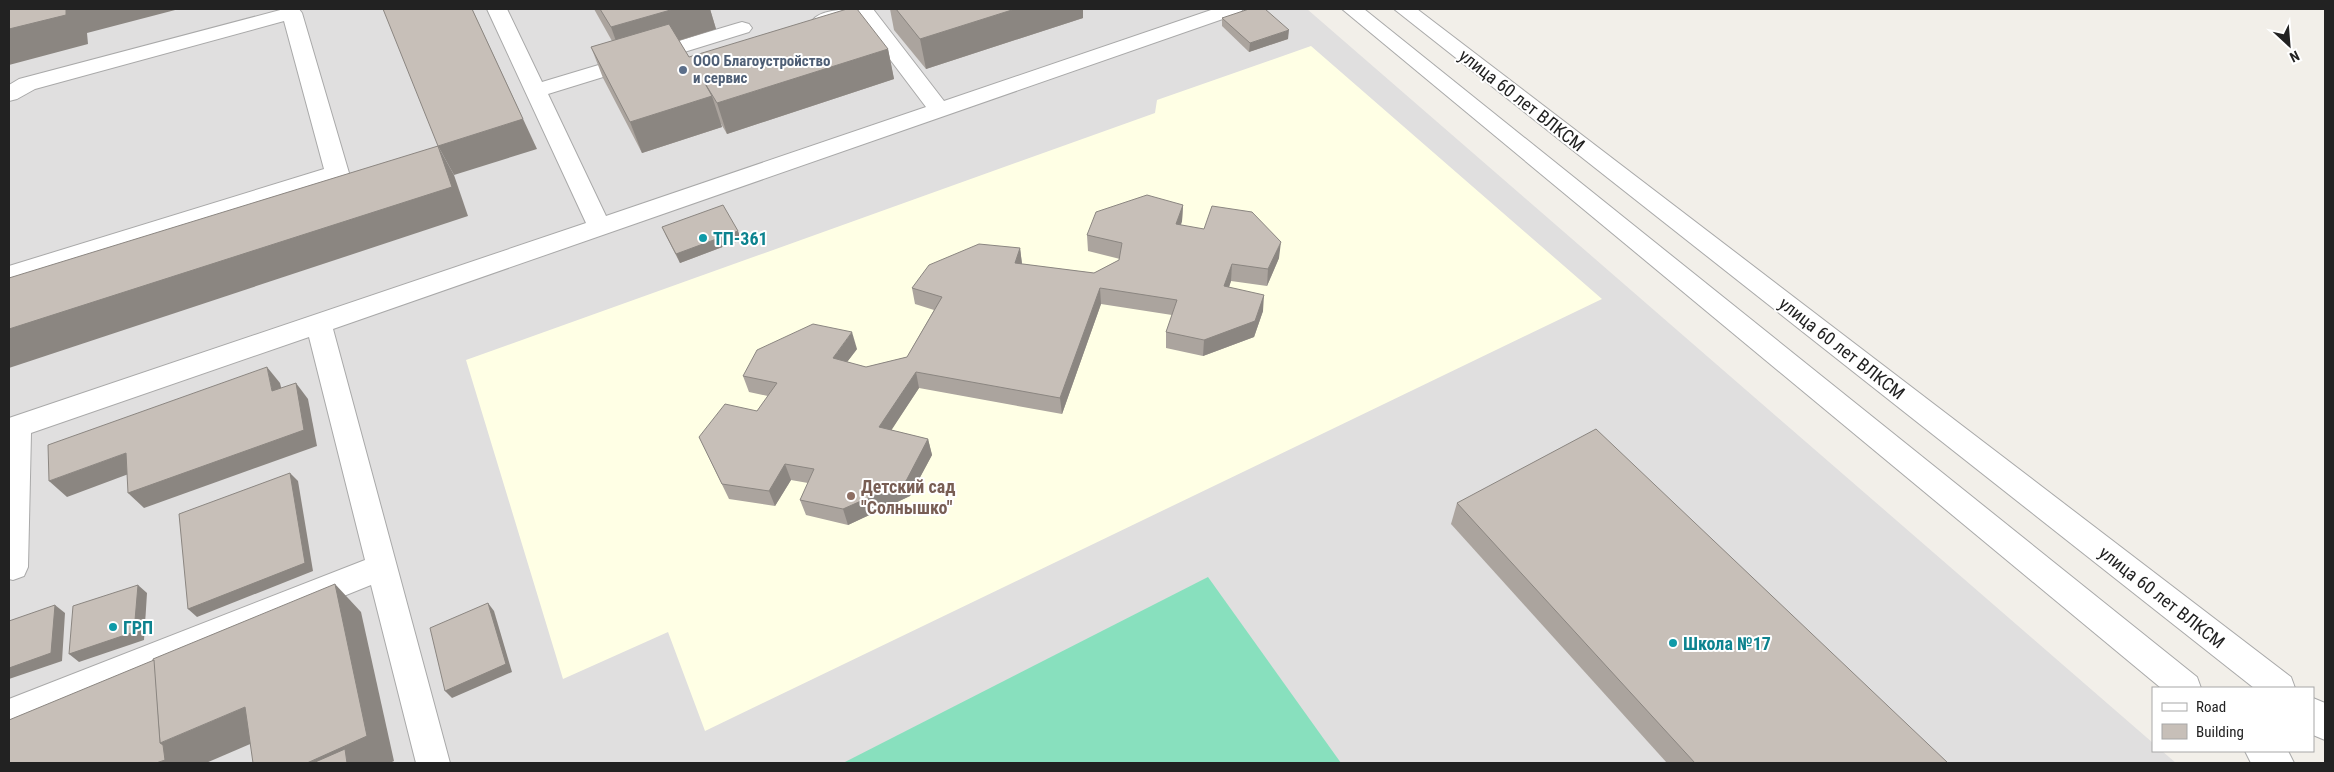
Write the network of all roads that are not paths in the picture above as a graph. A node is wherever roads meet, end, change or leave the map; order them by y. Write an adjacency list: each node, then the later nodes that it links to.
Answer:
1 (497, 9): 10 (street)
2 (729, 9): 10 (street)
3 (862, 9): 9 (street); 12 (street)
4 (1233, 9): 8 (street)
5 (1352, 9): 19 (street, улица 60 лет ВЛКСМ)
6 (1404, 9): 20 (street, улица 60 лет ВЛКСМ)
7 (293, 11): 11 (street); 14 (street)
8 (1194, 15): 12 (street)
9 (807, 26)
10 (536, 91): 13 (street)
11 (9, 94)
12 (940, 110): 13 (street)
13 (600, 228): 15 (street)
14 (9, 275)
15 (319, 324): 16 (street); 18 (street)
16 (13, 427): 17 (street)
17 (13, 567)
18 (382, 567): 21 (street); 25 (street)
19 (2184, 687)
20 (2278, 687)
21 (9, 715)
22 (2314, 715): 23 (street)
23 (2325, 724)
24 (2263, 752): 26 (street)
25 (433, 763)
26 (2277, 763)

